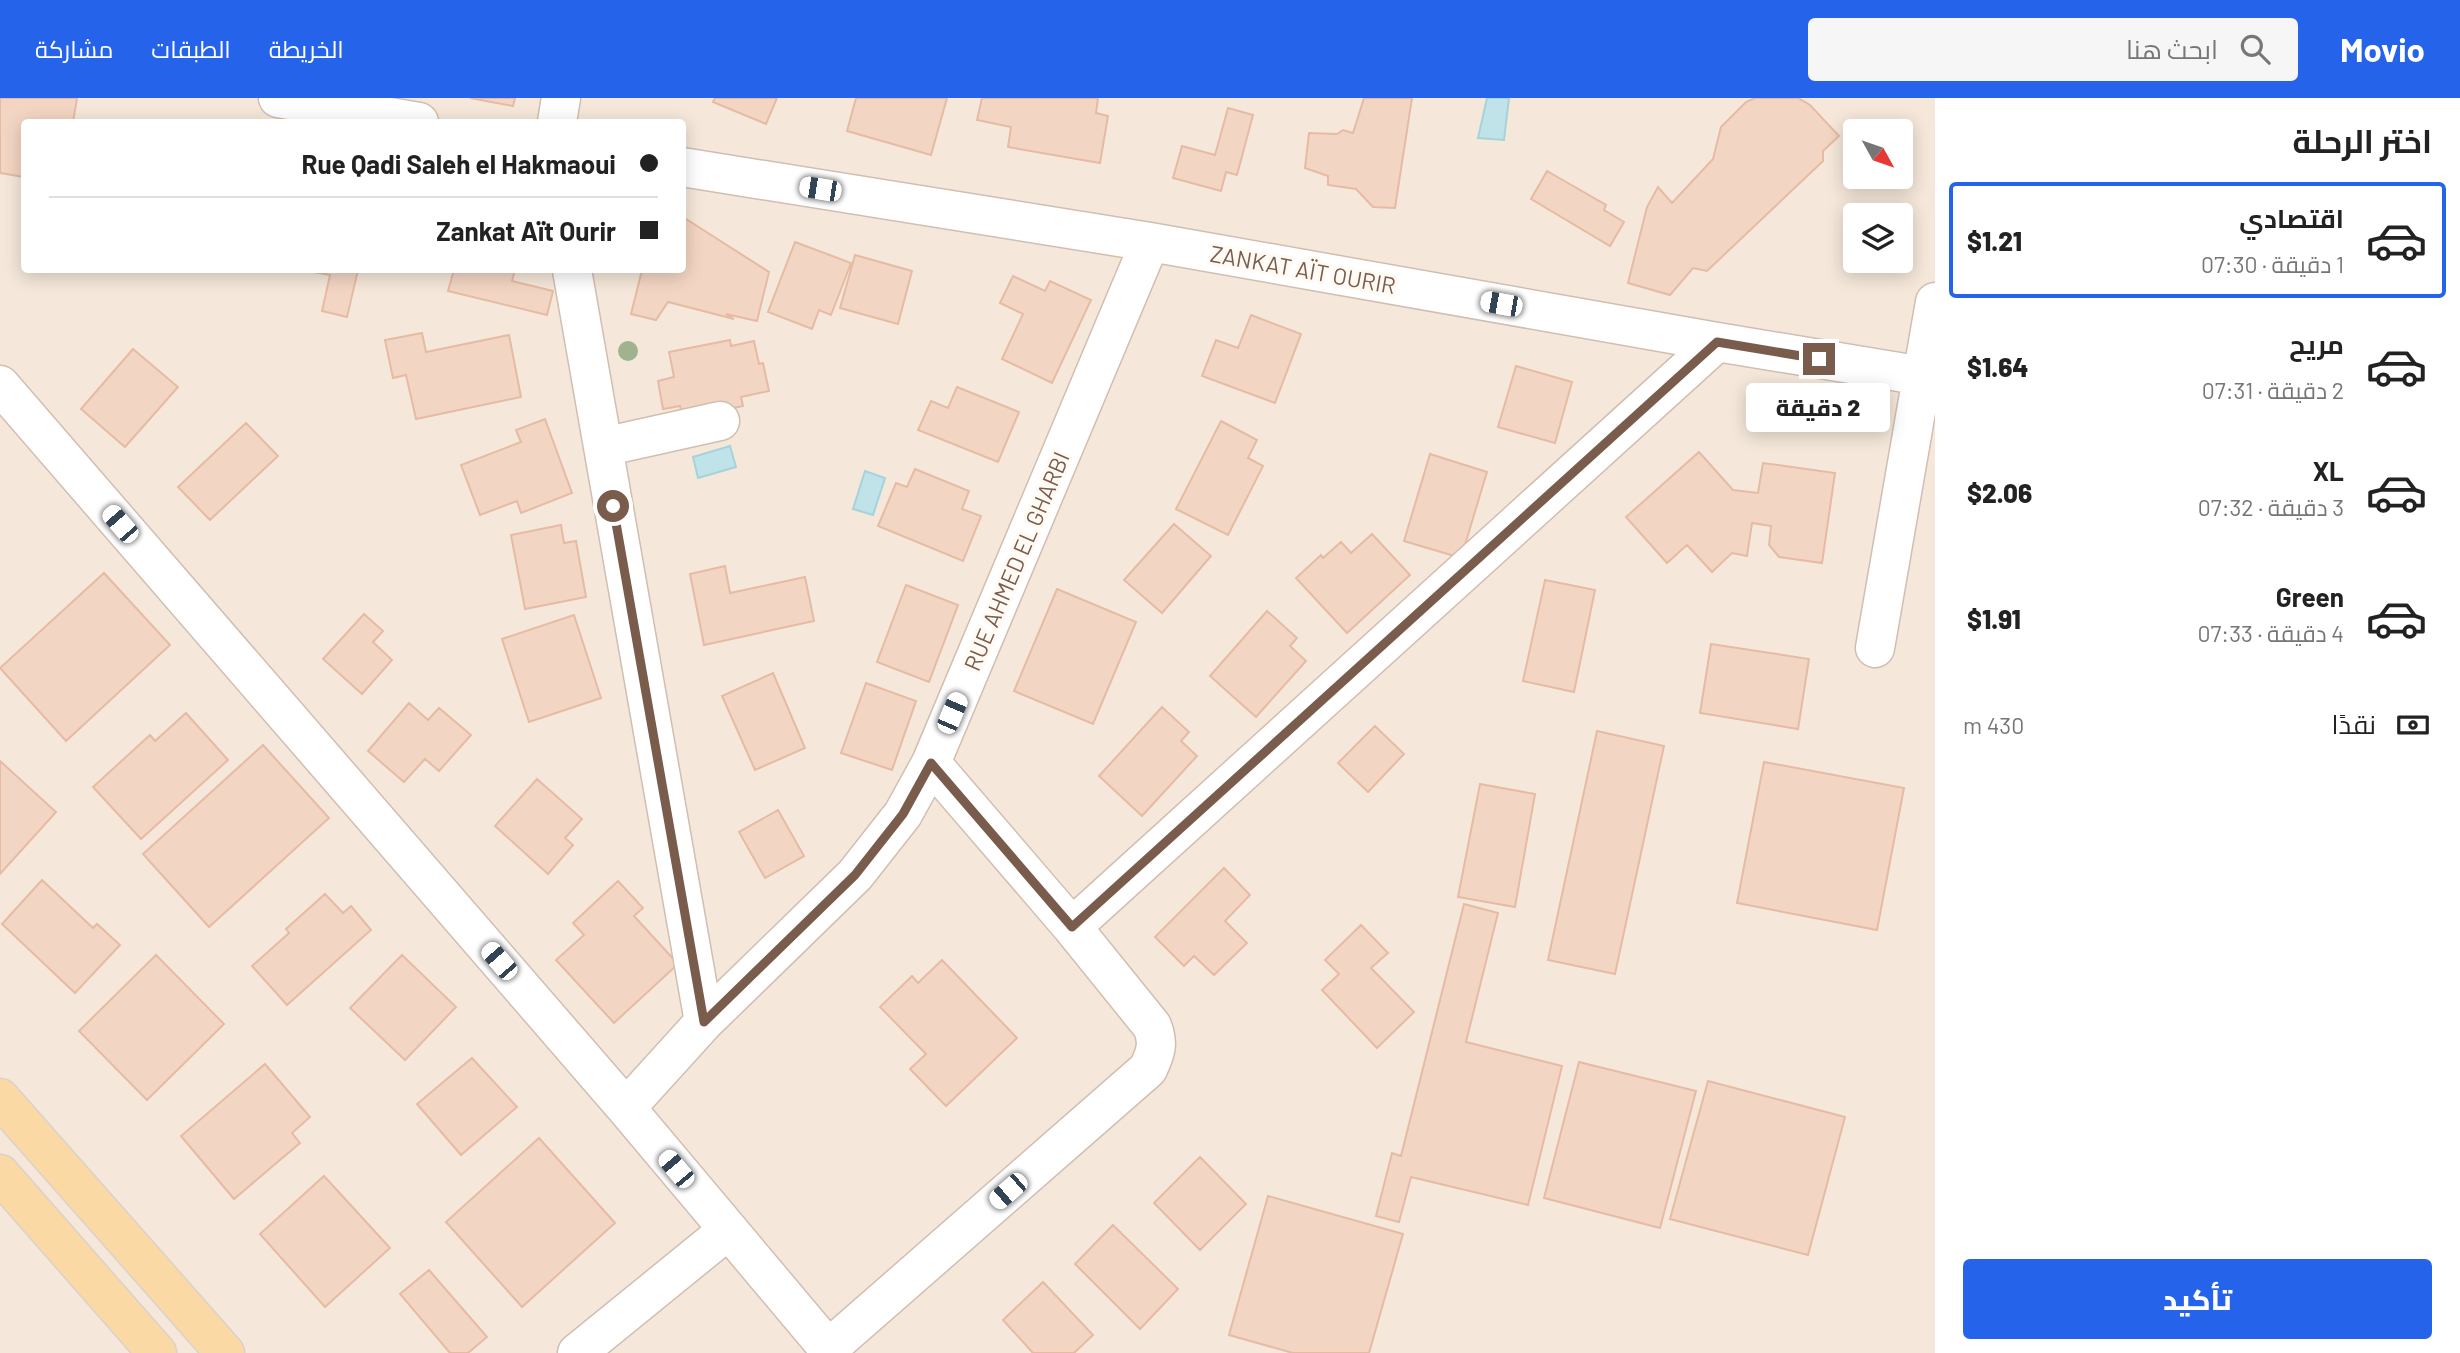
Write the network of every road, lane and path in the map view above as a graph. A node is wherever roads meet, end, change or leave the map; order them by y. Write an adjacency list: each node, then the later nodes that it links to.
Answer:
1 (278, 98): 3 (street)
2 (561, 98): 4 (street)
3 (401, 119)
4 (558, 119)
5 (686, 168): 6 (street, ZANKAT AÏT OURIR)
6 (1150, 242): 9 (street, ZANKAT AÏT OURIR); 15 (street, RUE AHMED EL GHARBI)
7 (573, 273): 13 (street)
8 (1935, 302): 10 (street)
9 (1717, 342): 10 (street, ZANKAT AÏT OURIR); 16 (street)
10 (1928, 377): 14 (street)
11 (0, 385): 19 (street)
12 (720, 421): 13 (street)
13 (603, 447): 17 (street)
14 (1875, 648)
15 (931, 763): 16 (street); 17 (street, RUE AHMED EL GHARBI)
16 (1072, 927): 22 (street)
17 (704, 1022): 19 (street, RUE AHMED EL GHARBI)
18 (0, 1098): 24 (main road)
19 (626, 1108): 21 (street)
20 (0, 1174): 23 (main road)
21 (727, 1231): 22 (street); 25 (street)
22 (830, 1351)
23 (158, 1353)
24 (225, 1353)
25 (577, 1353)

